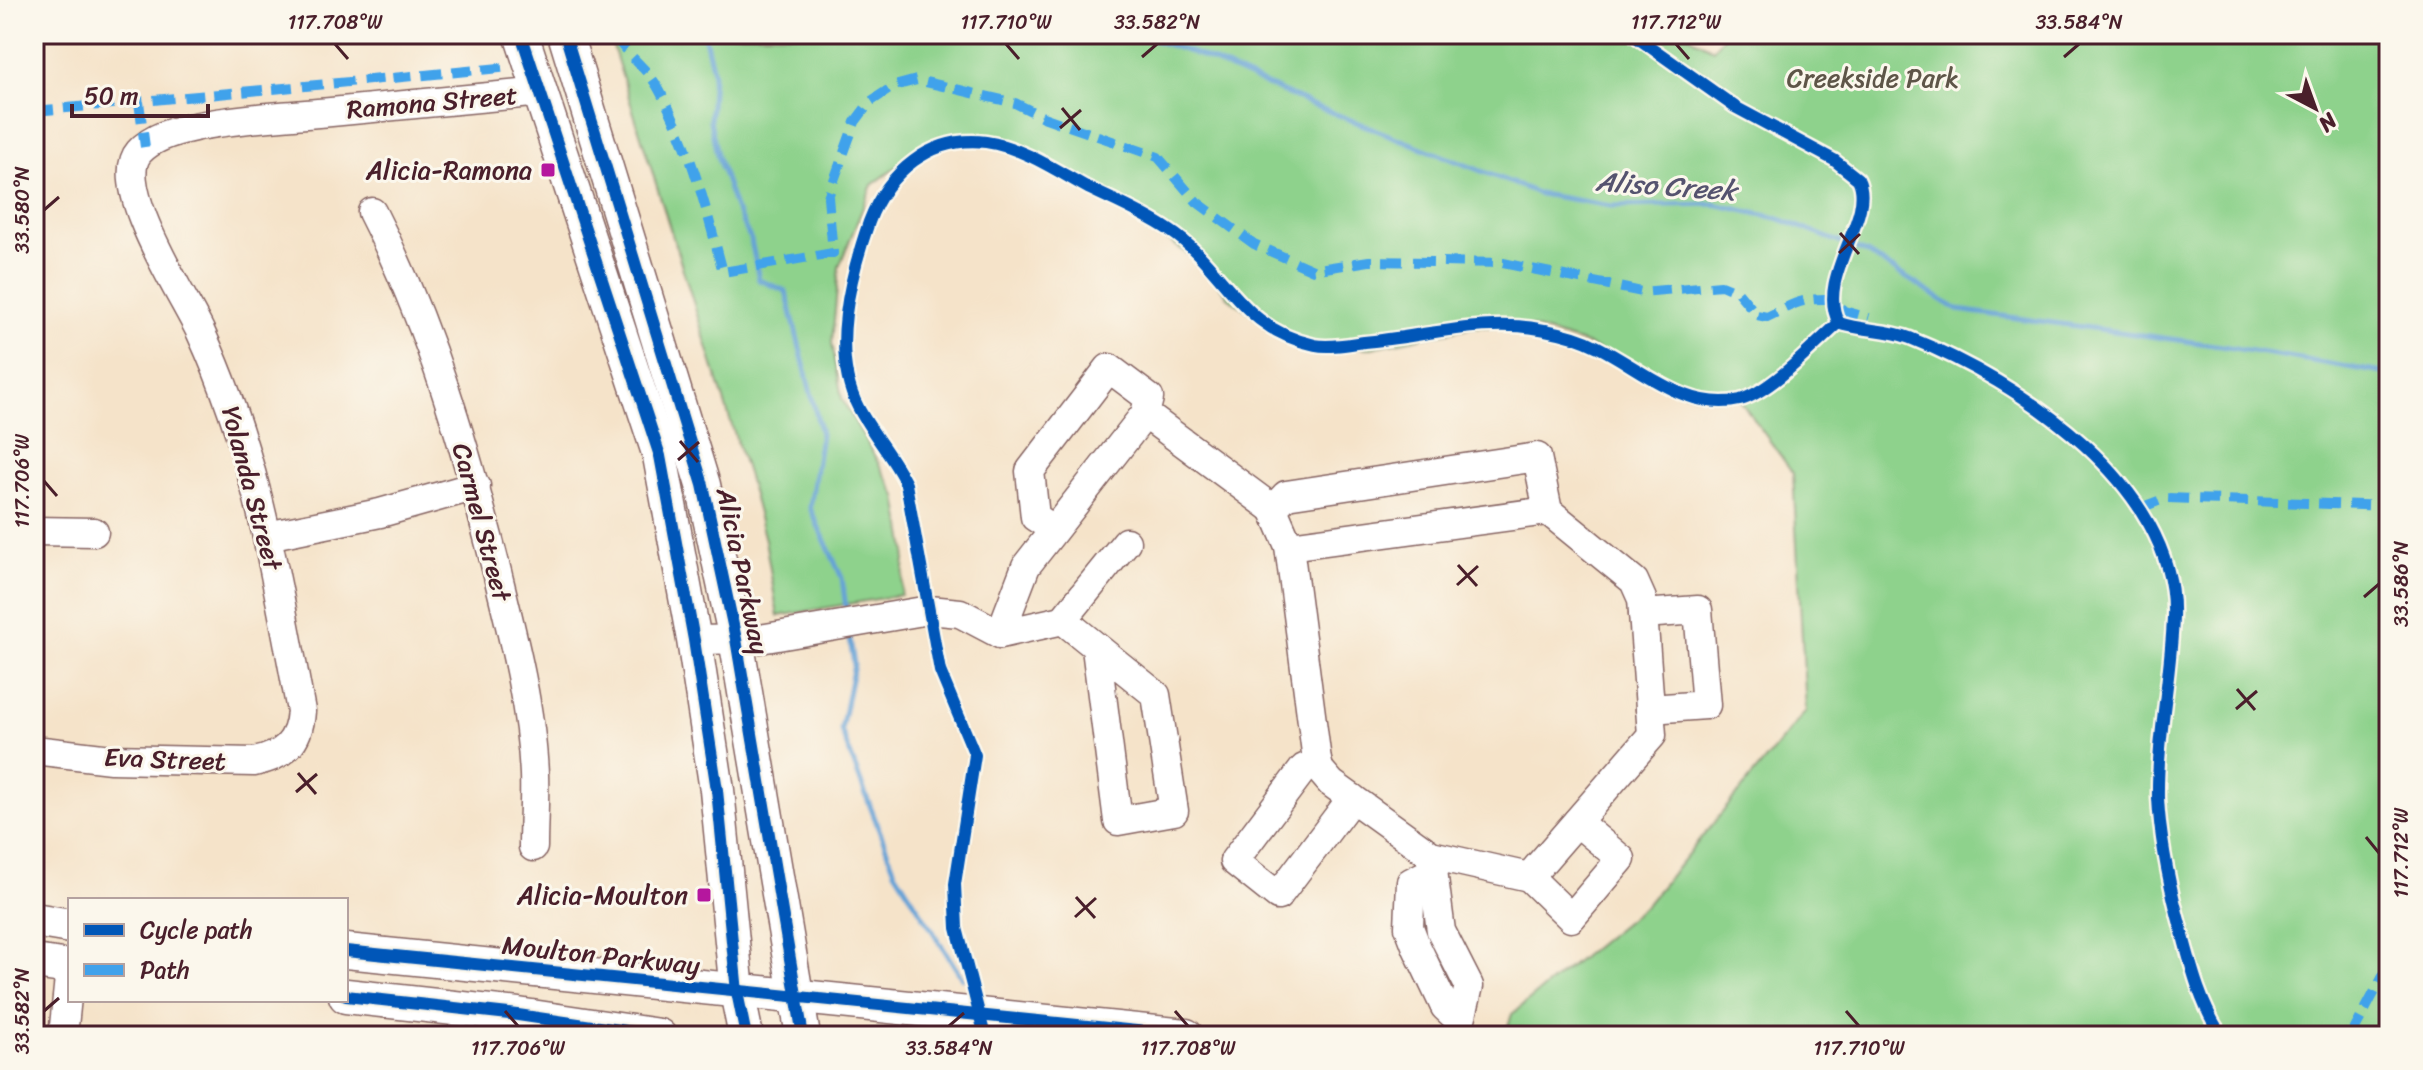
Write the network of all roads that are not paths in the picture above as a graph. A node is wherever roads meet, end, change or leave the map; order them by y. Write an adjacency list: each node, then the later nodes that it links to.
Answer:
1 (521, 34): 4 (main road)
2 (565, 34): 3 (main road, Alicia Parkway)
3 (578, 80): 4 (main road); 20 (main road, Alicia Parkway)
4 (542, 92): 5 (street, Ramona Street); 21 (main road)
5 (137, 154): 14 (street, Yolanda Street)
6 (372, 212): 8 (street, Carmel Street)
7 (1145, 414): 9 (street); 11 (street); 11 (street)
8 (476, 486): 14 (street); 29 (street, Carmel Street)
9 (1273, 509): 10 (street); 16 (street)
10 (1548, 511): 16 (street); 17 (street)
11 (1052, 528): 19 (street)
12 (34, 531): 13 (street)
13 (94, 532)
14 (267, 536): 24 (street, Yolanda Street)
15 (1126, 542): 18 (street)
16 (1289, 546): 26 (street)
17 (1643, 614): 23 (street); 23 (street)
18 (1063, 620): 19 (street); 22 (street)
19 (1000, 634): 20 (street)
20 (736, 639): 21 (street); 39 (main road, Alicia Parkway)
21 (694, 640): 38 (main road)
22 (1096, 648): 22 (street)
23 (1650, 709): 28 (street)
24 (292, 744): 25 (street, Eva Street)
25 (34, 750)
26 (1318, 764): 27 (street); 27 (street)
27 (1352, 798): 30 (street)
28 (1577, 822): 31 (street); 31 (street)
29 (533, 847)
30 (1431, 864): 31 (street); 41 (street)
31 (1529, 877)
32 (34, 920): 33 (main road)
33 (68, 926)
34 (348, 951): 38 (main road, Moulton Parkway)
35 (34, 962): 36 (main road)
36 (68, 967)
37 (68, 987): 42 (street)
38 (737, 992): 39 (main road, Moulton Parkway); 44 (main road)
39 (795, 995): 45 (main road, Alicia Parkway); 46 (main road, Moulton Parkway)
40 (348, 996): 43 (main road)
41 (1458, 1028)
42 (63, 1036)
43 (659, 1036)
44 (746, 1036)
45 (803, 1036)
46 (1186, 1036)

